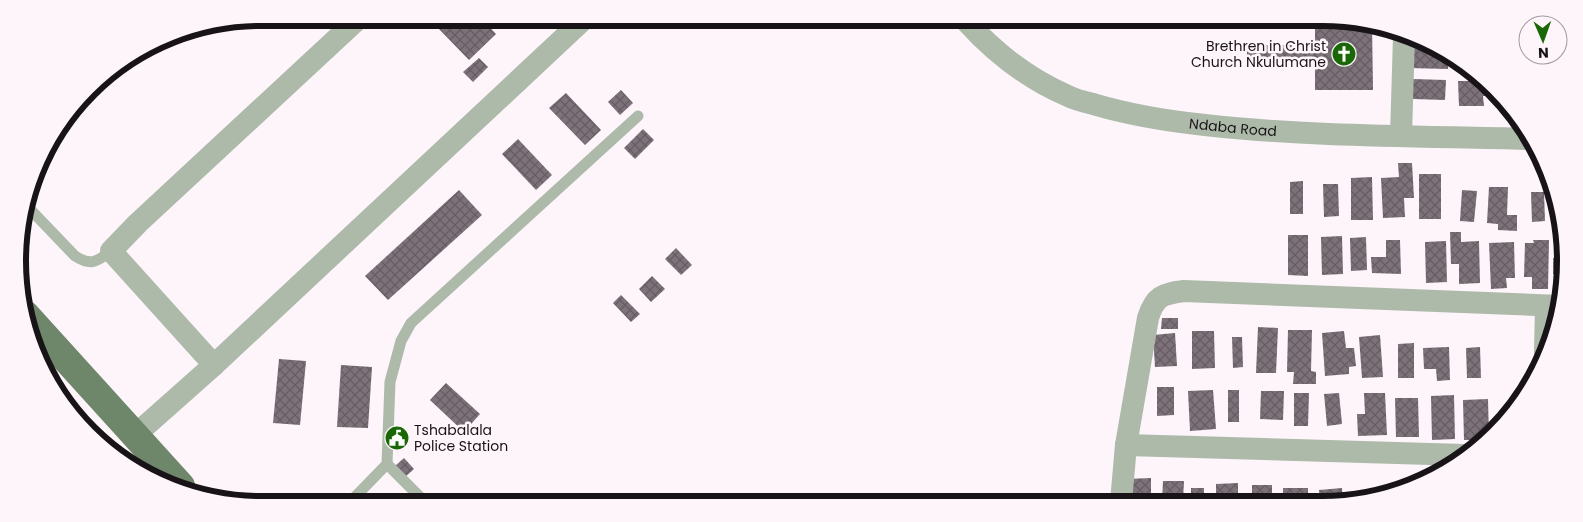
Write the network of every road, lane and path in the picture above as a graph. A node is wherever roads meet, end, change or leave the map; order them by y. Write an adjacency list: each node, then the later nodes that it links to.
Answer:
1 (350, 26): 9 (street)
2 (577, 26): 12 (street)
3 (972, 26): 6 (street, Ndaba Road)
4 (1404, 41): 6 (street)
5 (638, 116): 16 (lane)
6 (1401, 136): 7 (street, Ndaba Road)
7 (1522, 139)
8 (32, 211): 9 (lane)
9 (111, 251): 12 (street)
10 (1552, 306): 14 (street)
11 (35, 325): 13 (main road)
12 (214, 365): 13 (street)
13 (134, 436): 17 (main road)
14 (1126, 445): 15 (street); 20 (street)
15 (1454, 455)
16 (387, 464): 18 (lane); 19 (lane)
17 (175, 479)
18 (356, 496)
19 (418, 496)
20 (1122, 496)

